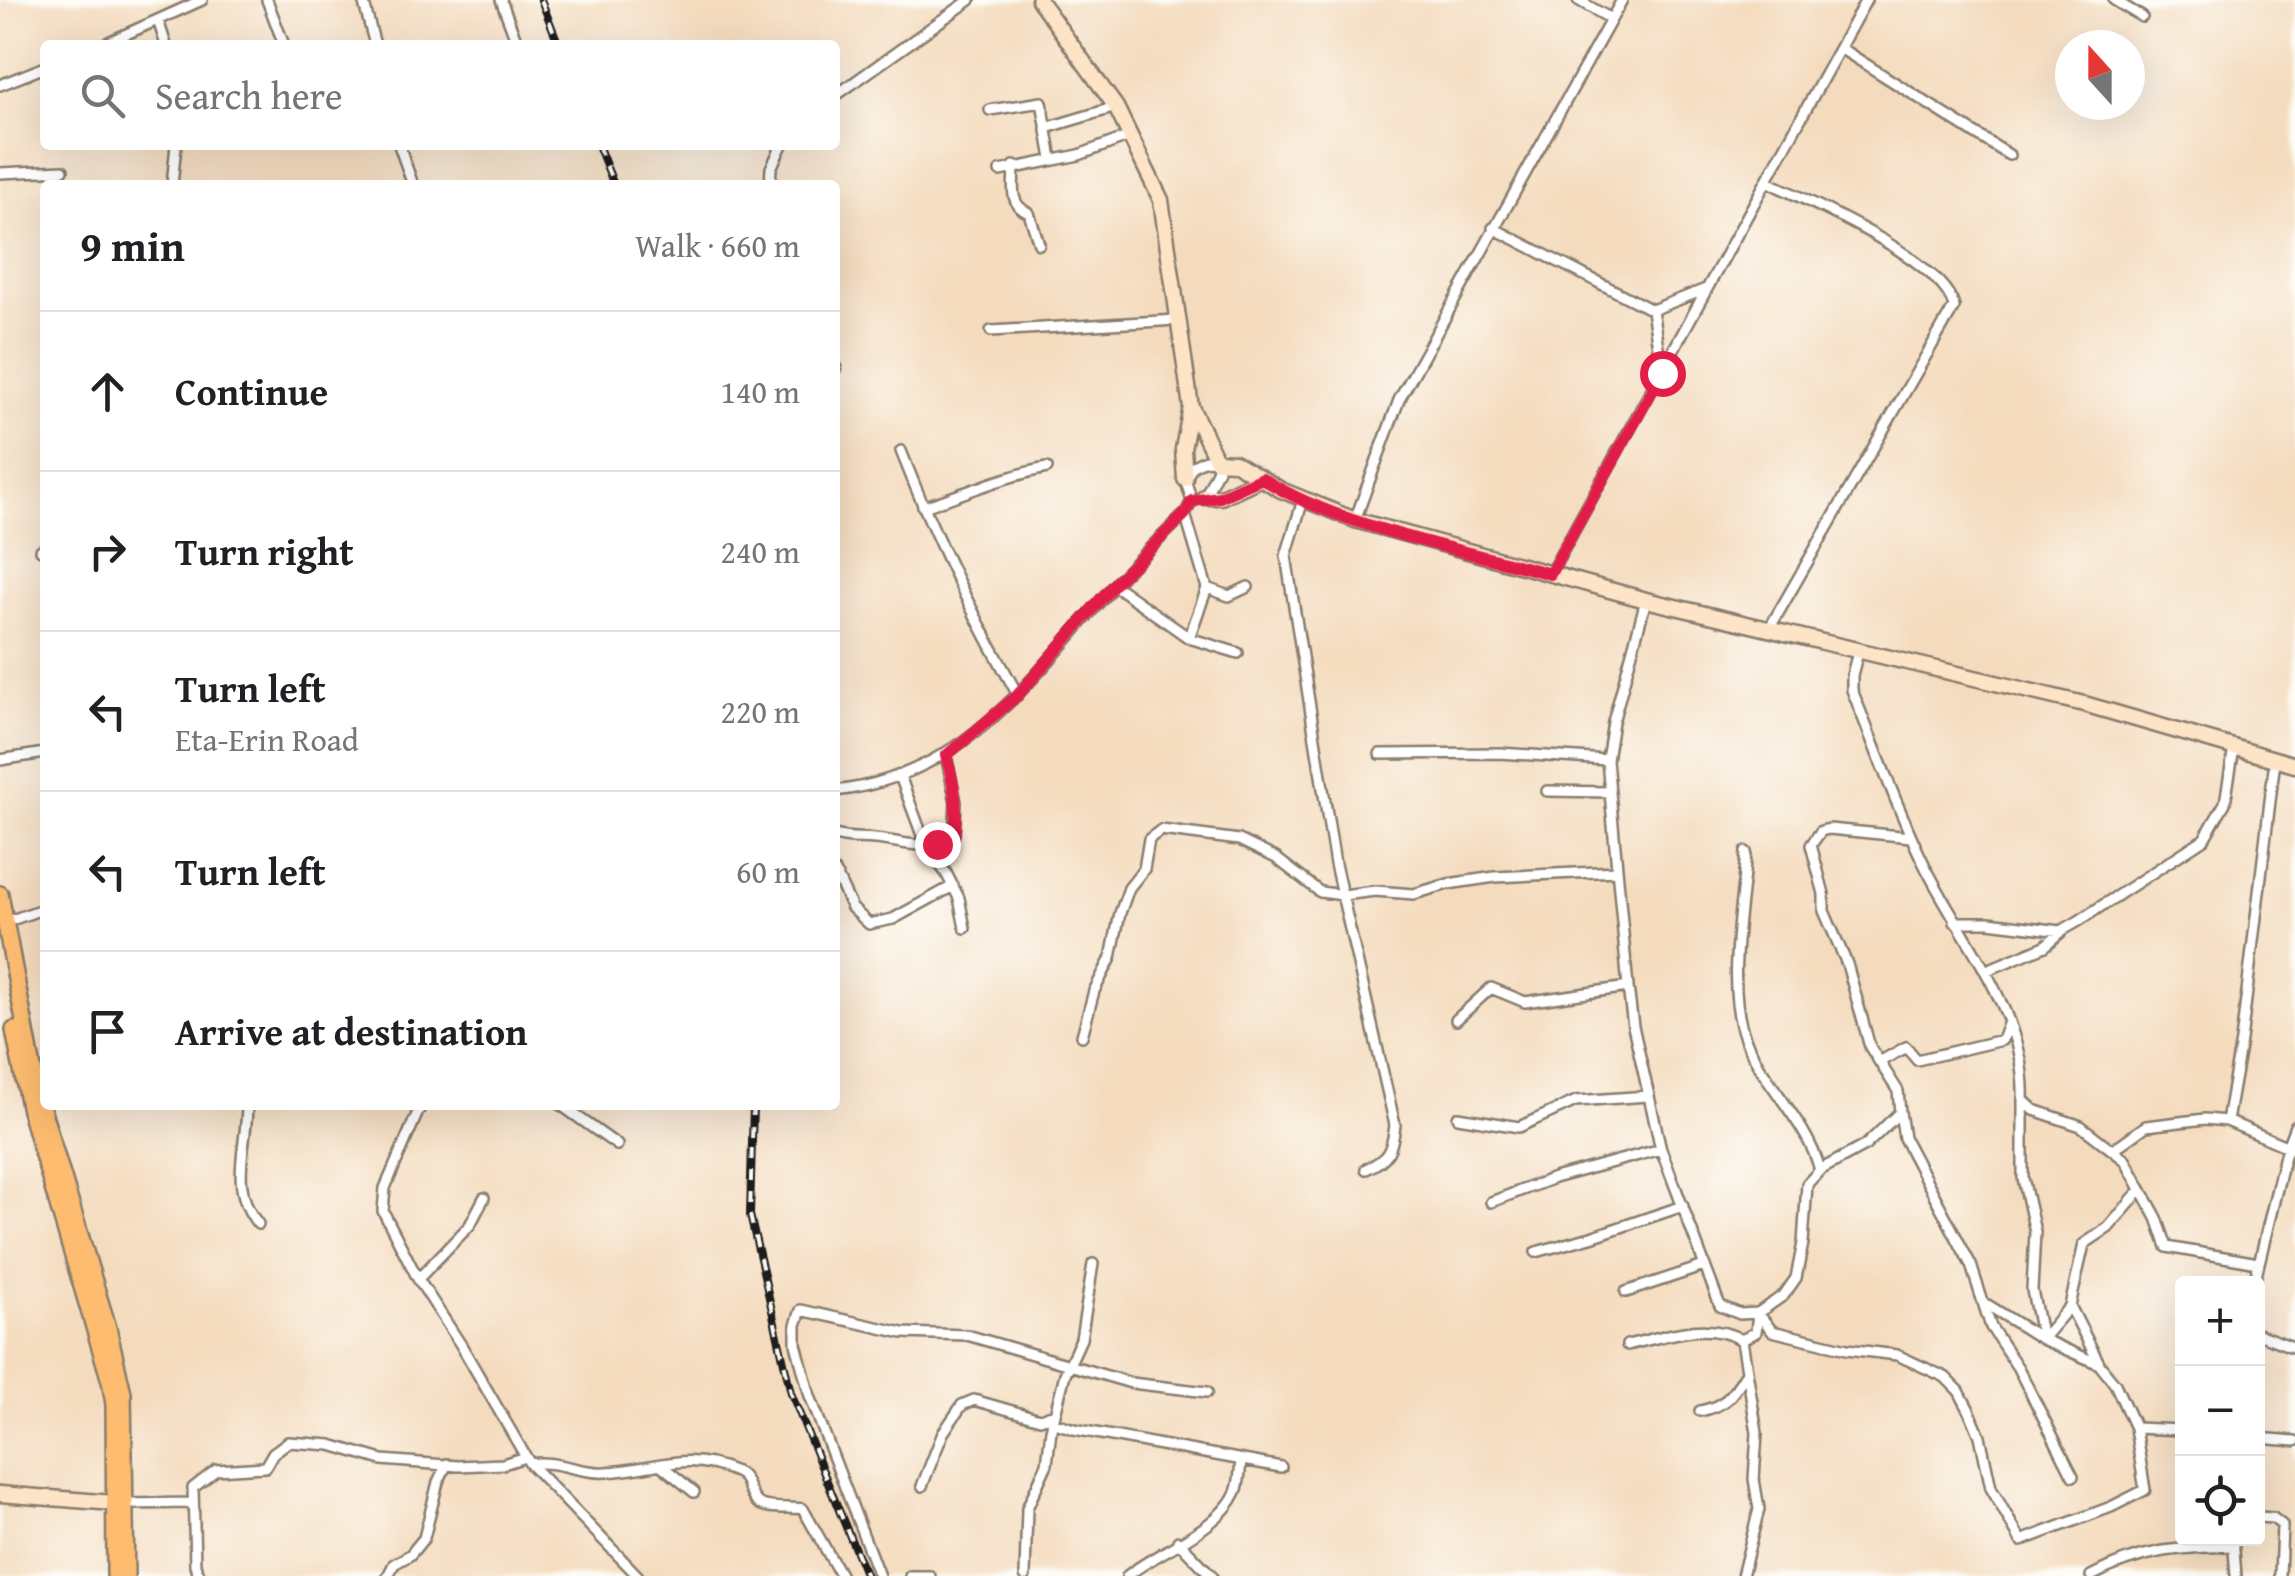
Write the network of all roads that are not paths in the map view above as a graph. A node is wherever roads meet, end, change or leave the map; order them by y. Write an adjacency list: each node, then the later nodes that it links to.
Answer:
1 (202, 0): 13 (street)
2 (267, 0): 16 (street)
3 (362, 0): 17 (street)
4 (501, 0): 18 (street)
5 (970, 0): 22 (street)
6 (1040, 0): 23 (street)
7 (1578, 0): 12 (street)
8 (1622, 0): 12 (street)
9 (1866, 0): 19 (street)
10 (2114, 0): 11 (street)
11 (2142, 17)
12 (1611, 19): 40 (street)
13 (158, 20): 14 (street); 15 (street)
14 (113, 40)
15 (164, 40)
16 (282, 40)
17 (374, 40)
18 (516, 40)
19 (1840, 48): 30 (street); 39 (street)
20 (40, 70): 21 (street)
21 (0, 85)
22 (840, 92)
23 (1116, 107): 25 (street); 26 (street)
24 (990, 110): 25 (street)
25 (1046, 128): 31 (street)
26 (1130, 136): 31 (street); 44 (street)
27 (176, 150): 36 (street)
28 (402, 150): 37 (street)
29 (780, 150): 38 (street)
30 (2008, 155)
31 (1052, 159): 32 (street)
32 (1014, 166): 34 (street); 41 (street)
33 (63, 170): 35 (street)
34 (1000, 172)
35 (0, 173)
36 (172, 180)
37 (411, 180)
38 (770, 180)
39 (1766, 181): 42 (street); 63 (street)
40 (1493, 228): 43 (street); 57 (street)
41 (1039, 244)
42 (1708, 289): 43 (street); 46 (street)
43 (1652, 310): 46 (street)
44 (1177, 320): 45 (street); 47 (street)
45 (991, 332)
46 (1662, 373): 58 (street)
47 (1192, 407): 49 (street); 51 (street)
48 (901, 452): 55 (street)
49 (1217, 461): 51 (street); 52 (street); 53 (street)
50 (1047, 468): 55 (street)
51 (1185, 478): 53 (street)
52 (1262, 478): 53 (street); 54 (street)
53 (1198, 499): 56 (street)
54 (1303, 500): 57 (street); 88 (street)
55 (923, 507): 67 (street)
56 (1185, 514): 59 (street); 61 (street)
57 (1355, 520): 58 (street)
58 (1550, 574): 62 (street)
59 (1114, 584): 64 (street); 67 (street)
60 (1248, 587): 61 (street)
61 (1207, 588): 64 (street)
62 (1646, 600): 63 (street); 73 (street)
63 (1769, 629): 65 (street)
64 (1188, 638): 66 (street)
65 (1858, 652): 68 (street); 80 (street)
66 (1238, 653)
67 (1018, 695): 71 (street)
68 (2234, 748): 74 (street); 93 (street)
69 (40, 754): 72 (street)
70 (1380, 754): 73 (street)
71 (946, 756): 76 (street); 82 (street)
72 (0, 760)
73 (1607, 760): 79 (street)
74 (2275, 760): 75 (street); 108 (street)
75 (2295, 765)
76 (900, 776): 77 (street); 82 (street)
77 (840, 791)
78 (1546, 791): 79 (street)
79 (1608, 792): 84 (street)
80 (1911, 836): 90 (street); 99 (street)
81 (840, 837): 82 (street)
82 (926, 846): 86 (street)
83 (1746, 852): 115 (street)
84 (1617, 871): 88 (street); 95 (street)
85 (840, 883): 86 (street)
86 (953, 886): 92 (street)
87 (0, 894): 91 (main road)
88 (1342, 895): 98 (street); 114 (street)
89 (40, 910): 91 (street)
90 (1955, 922): 93 (street); 94 (street)
91 (3, 927): 102 (main road)
92 (965, 928)
93 (2062, 932): 94 (street)
94 (1984, 971): 97 (street)
95 (1628, 987): 96 (street); 100 (street)
96 (1456, 1020)
97 (2008, 1024): 99 (street); 101 (street)
98 (1082, 1036)
99 (1881, 1061): 106 (street)
100 (1648, 1096): 107 (street); 113 (street)
101 (2023, 1100): 111 (street); 132 (street)
102 (37, 1101): 157 (main road)
103 (246, 1110): 120 (street)
104 (419, 1110): 126 (street)
105 (568, 1110): 110 (street)
106 (1900, 1112): 115 (street); 128 (street)
107 (1458, 1117)
108 (2227, 1121): 111 (street); 112 (street)
109 (2295, 1126): 112 (street)
110 (617, 1145)
111 (2114, 1148): 116 (street)
112 (2291, 1148): 122 (street)
113 (1661, 1149): 118 (street); 119 (street)
114 (1366, 1170)
115 (1820, 1170): 130 (street)
116 (2142, 1190): 122 (street); 129 (street)
117 (484, 1198): 126 (street)
118 (1491, 1202)
119 (1683, 1206): 121 (street); 124 (street)
120 (258, 1224)
121 (1536, 1252)
122 (2258, 1262): 125 (street)
123 (1093, 1264): 137 (street)
124 (1704, 1266): 127 (street); 130 (street)
125 (2255, 1276)
126 (418, 1279): 148 (street)
127 (1626, 1292)
128 (1983, 1302): 132 (street); 153 (street)
129 (2070, 1306): 132 (street); 136 (street)
130 (1758, 1314): 133 (street); 144 (street)
131 (2265, 1337): 135 (street)
132 (2042, 1339): 136 (street)
133 (1742, 1340): 134 (street); 138 (street)
134 (1627, 1345)
135 (2295, 1348)
136 (2099, 1364): 144 (street)
137 (1069, 1365): 139 (street); 143 (street); 171 (street)
138 (1745, 1375): 140 (street); 141 (street)
139 (1208, 1392)
140 (1728, 1402): 141 (street); 142 (street)
141 (1753, 1404): 177 (street)
142 (1700, 1411)
143 (1053, 1418): 149 (street); 154 (street); 174 (street)
144 (2135, 1428): 145 (street)
145 (2175, 1430)
146 (2265, 1439): 147 (street)
147 (2295, 1441)
148 (528, 1460): 150 (street); 151 (street); 169 (street)
149 (1241, 1460): 152 (street); 160 (street)
150 (658, 1463): 155 (street); 170 (street)
151 (447, 1464): 158 (street); 168 (street)
152 (1280, 1467)
153 (2073, 1476)
154 (922, 1486)
155 (694, 1492)
156 (0, 1494): 157 (street)
157 (121, 1503): 158 (street); 165 (main road); 166 (main road)
158 (192, 1503): 167 (street)
159 (2265, 1517): 161 (street)
160 (1178, 1541): 175 (street); 176 (street)
161 (2282, 1541): 162 (street); 180 (street)
162 (2295, 1542)
163 (2193, 1546): 178 (street)
164 (2234, 1546): 179 (street)
165 (116, 1576)
166 (126, 1576)
167 (200, 1576)
168 (388, 1576)
169 (638, 1576)
170 (841, 1576)
171 (879, 1576)
172 (910, 1576): 173 (street)
173 (930, 1576)
174 (1026, 1576)
175 (1127, 1576)
176 (1212, 1576)
177 (1742, 1576)
178 (2092, 1576)
179 (2236, 1576)
180 (2280, 1576)

